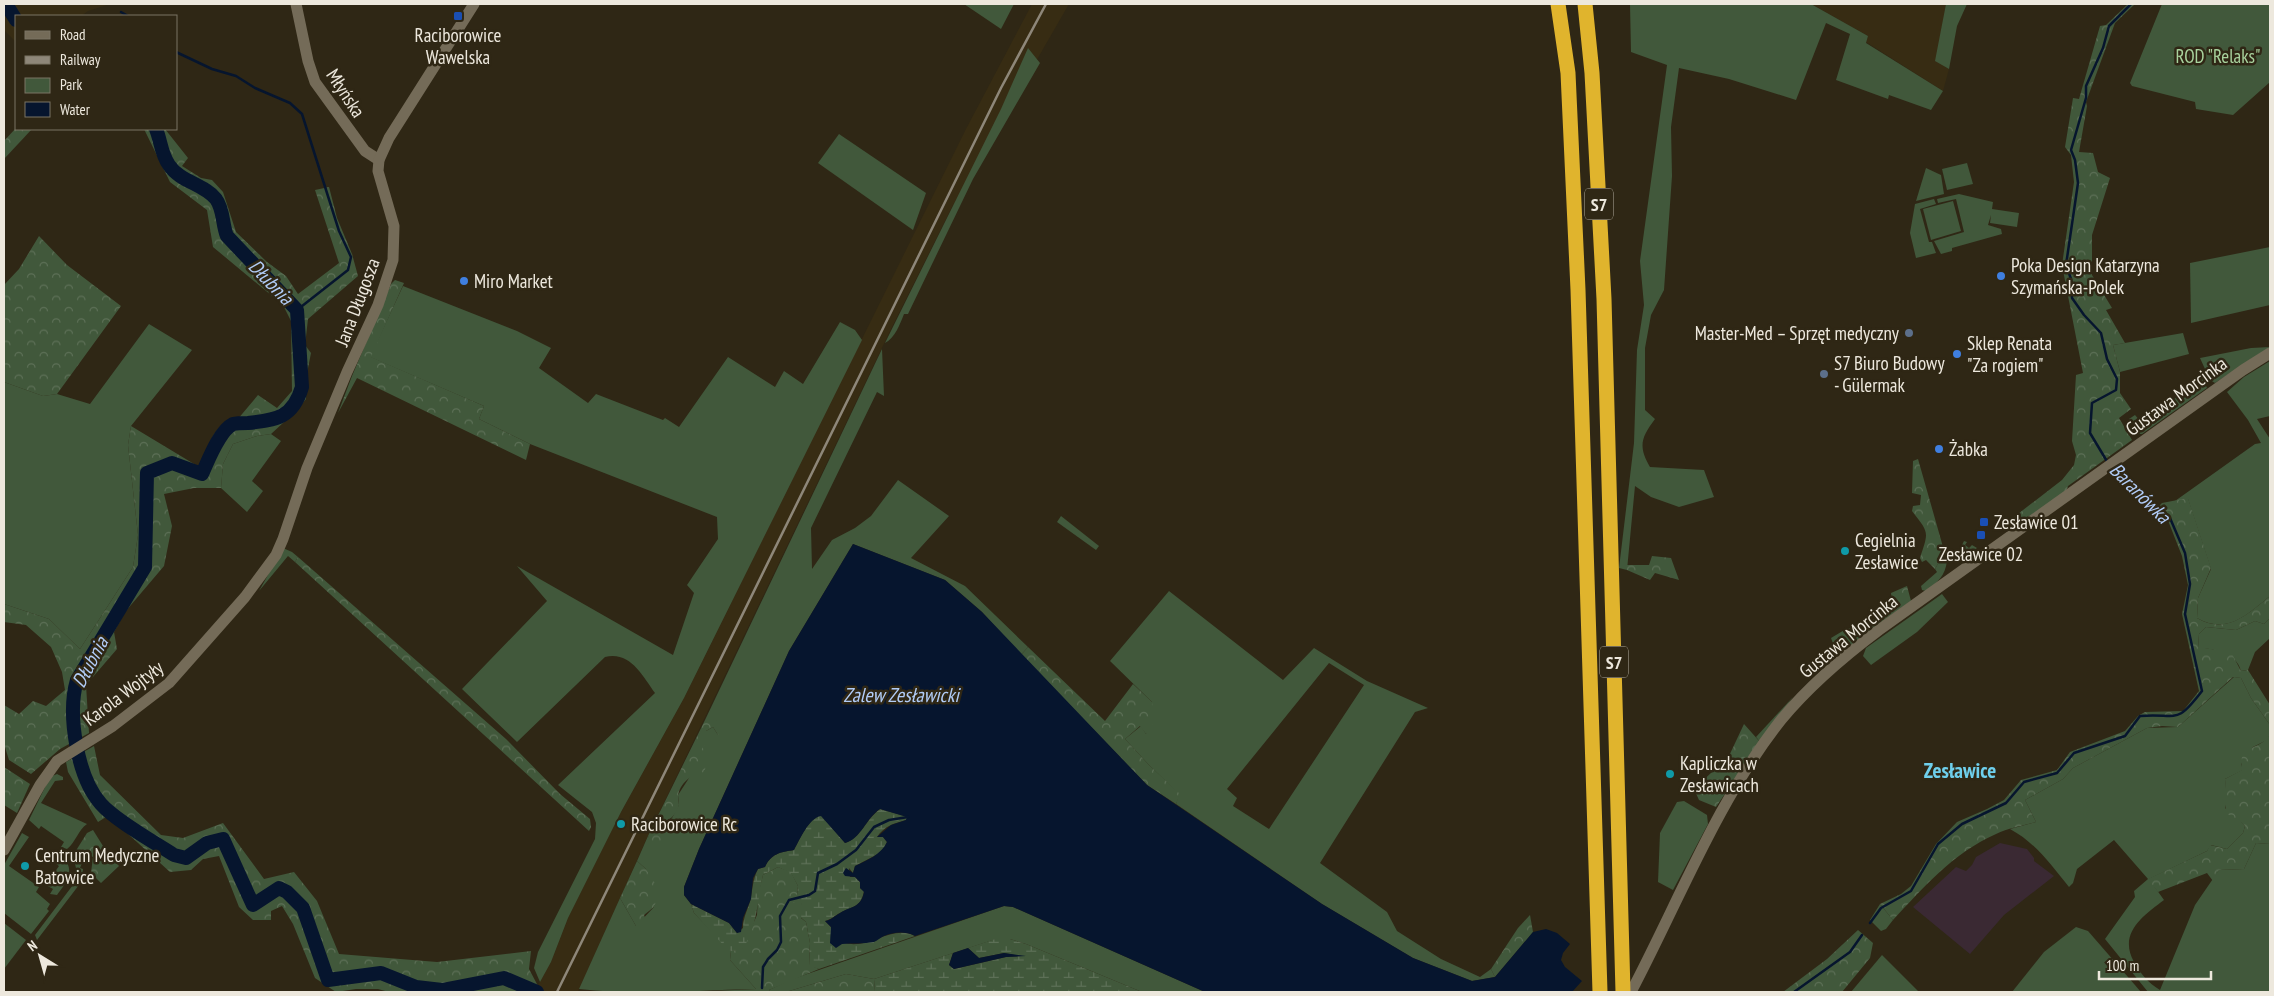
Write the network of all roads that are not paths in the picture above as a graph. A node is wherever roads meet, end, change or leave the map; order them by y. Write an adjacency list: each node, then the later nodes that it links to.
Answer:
1 (296, 4): 5 (street, Młyńska)
2 (474, 4): 5 (street)
3 (1558, 4): 9 (highway, S7)
4 (1585, 4): 10 (highway, S7)
5 (379, 160): 7 (street, Jana Długosza)
6 (2270, 353): 11 (street, Gustawa Morcinka)
7 (283, 539): 8 (street, Karola Wojtyły)
8 (4, 850)
9 (1600, 992)
10 (1623, 992)
11 (1632, 992)

